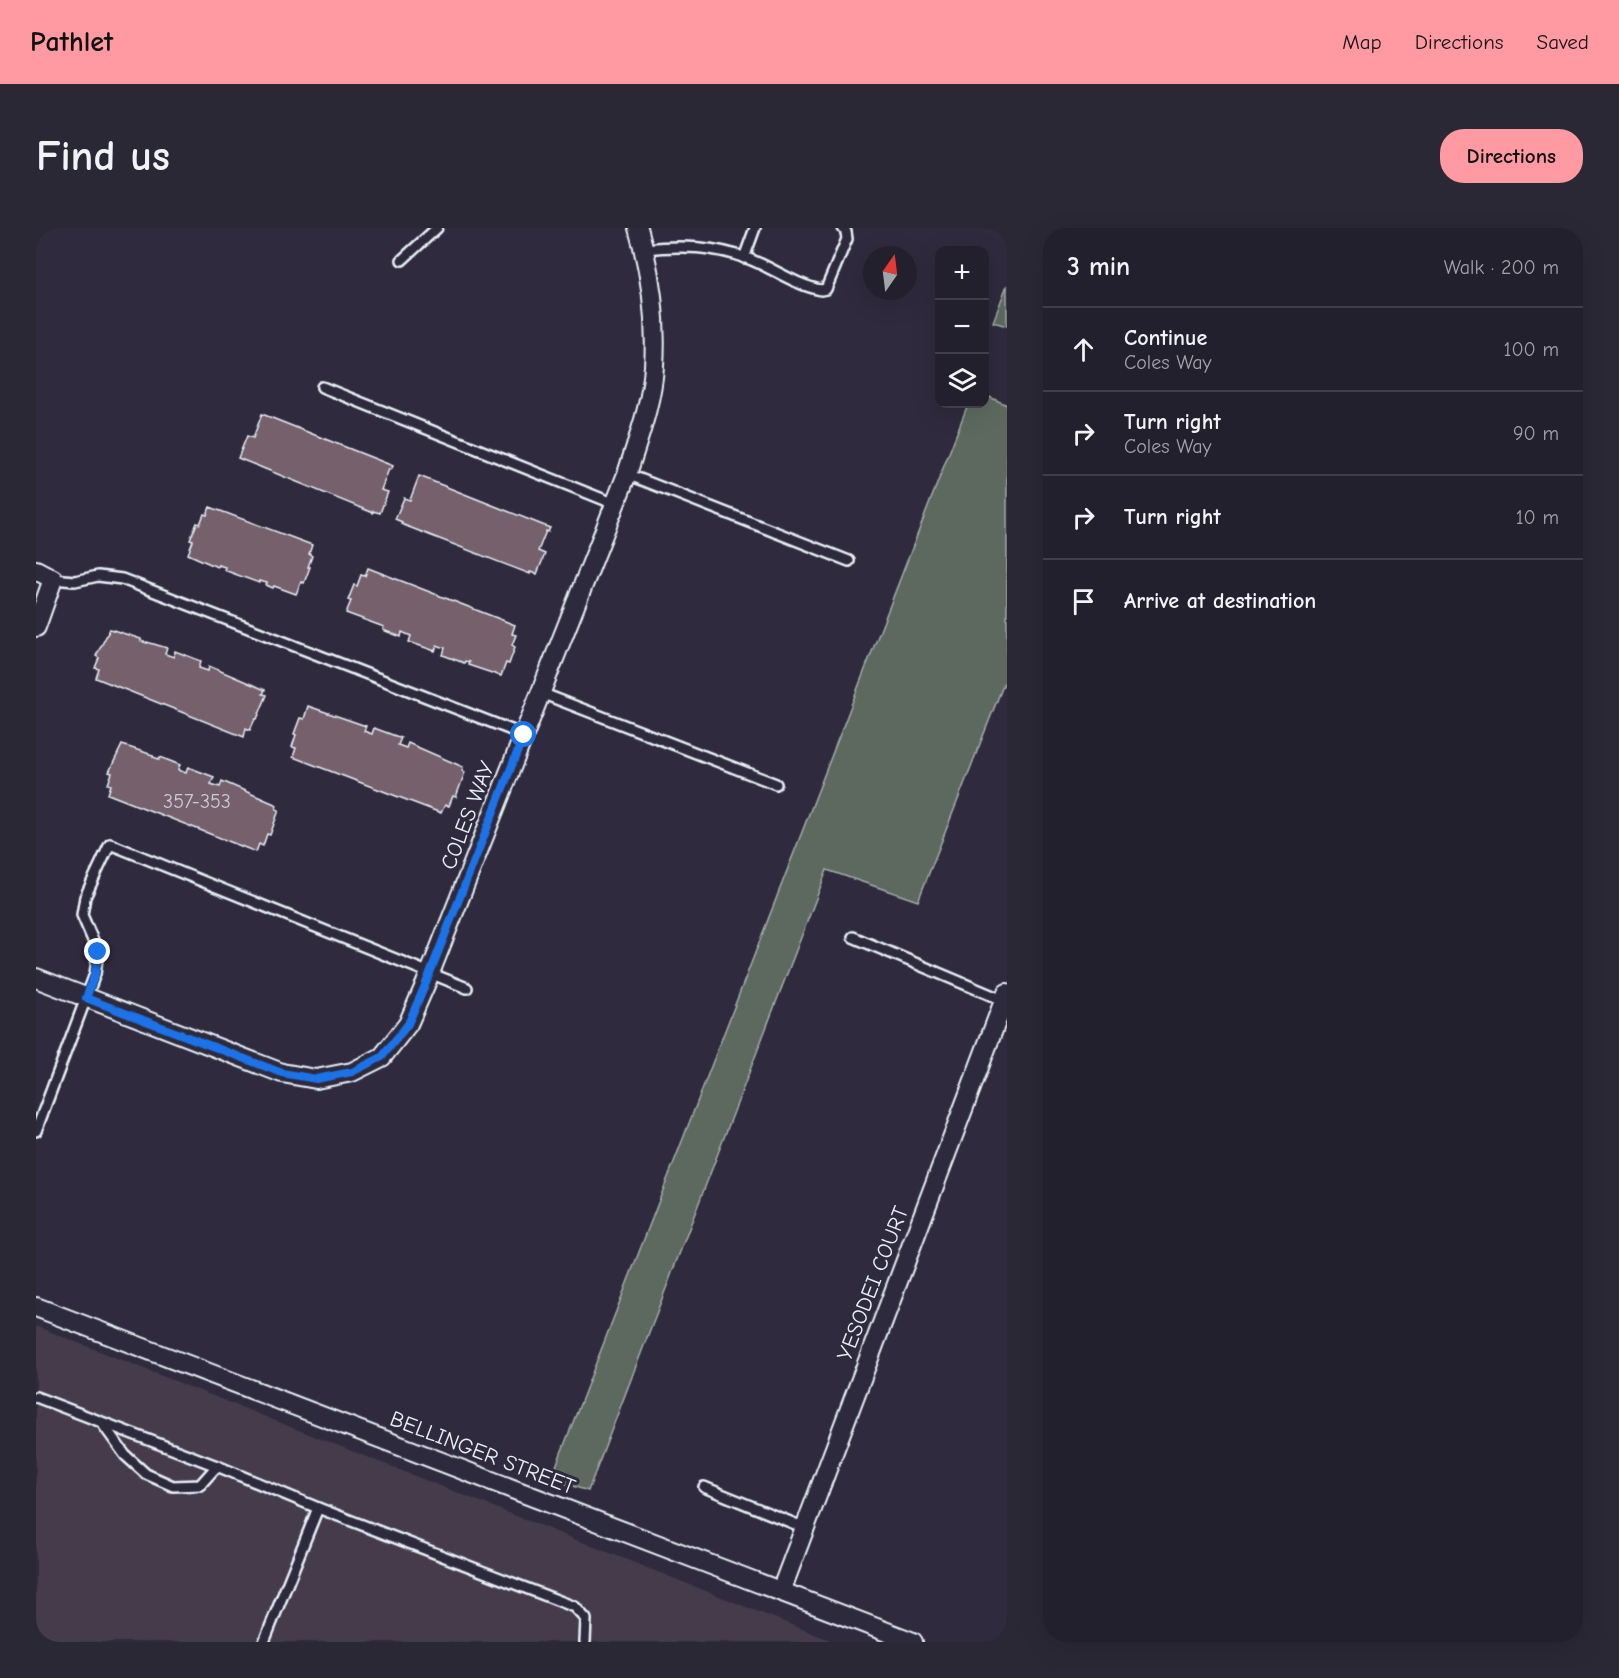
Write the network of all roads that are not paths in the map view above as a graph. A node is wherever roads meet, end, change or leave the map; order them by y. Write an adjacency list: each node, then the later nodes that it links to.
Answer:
1 (437, 228): 7 (lane)
2 (638, 228): 5 (street, COLES WAY)
3 (755, 228): 6 (lane)
4 (843, 228): 6 (lane)
5 (644, 249): 6 (lane); 9 (street, COLES WAY)
6 (744, 258)
7 (402, 260)
8 (322, 387): 10 (lane)
9 (627, 474): 10 (street, COLES WAY); 11 (lane)
10 (615, 504): 15 (street, COLES WAY)
11 (849, 561)
12 (36, 570): 13 (street)
13 (53, 579): 14 (street); 16 (lane)
14 (36, 627)
15 (541, 693): 16 (street, COLES WAY); 17 (lane)
16 (524, 735): 19 (street, COLES WAY)
17 (776, 784)
18 (853, 937): 23 (lane)
19 (430, 974): 21 (lane); 22 (street, COLES WAY); 22 (lane)
20 (36, 978): 22 (street, COLES WAY)
21 (467, 988)
22 (86, 998): 24 (lane)
23 (1006, 999): 31 (street, YESODEI COURT)
24 (36, 1131)
25 (36, 1306): 32 (street, BELLINGER STREET)
26 (36, 1397): 27 (lane)
27 (102, 1423): 28 (lane); 28 (lane)
28 (217, 1466): 30 (lane)
29 (704, 1487): 31 (lane)
30 (318, 1508): 33 (lane); 34 (lane)
31 (805, 1528): 32 (street, YESODEI COURT)
32 (781, 1591): 35 (street, BELLINGER STREET)
33 (264, 1642)
34 (585, 1642)
35 (912, 1642)

